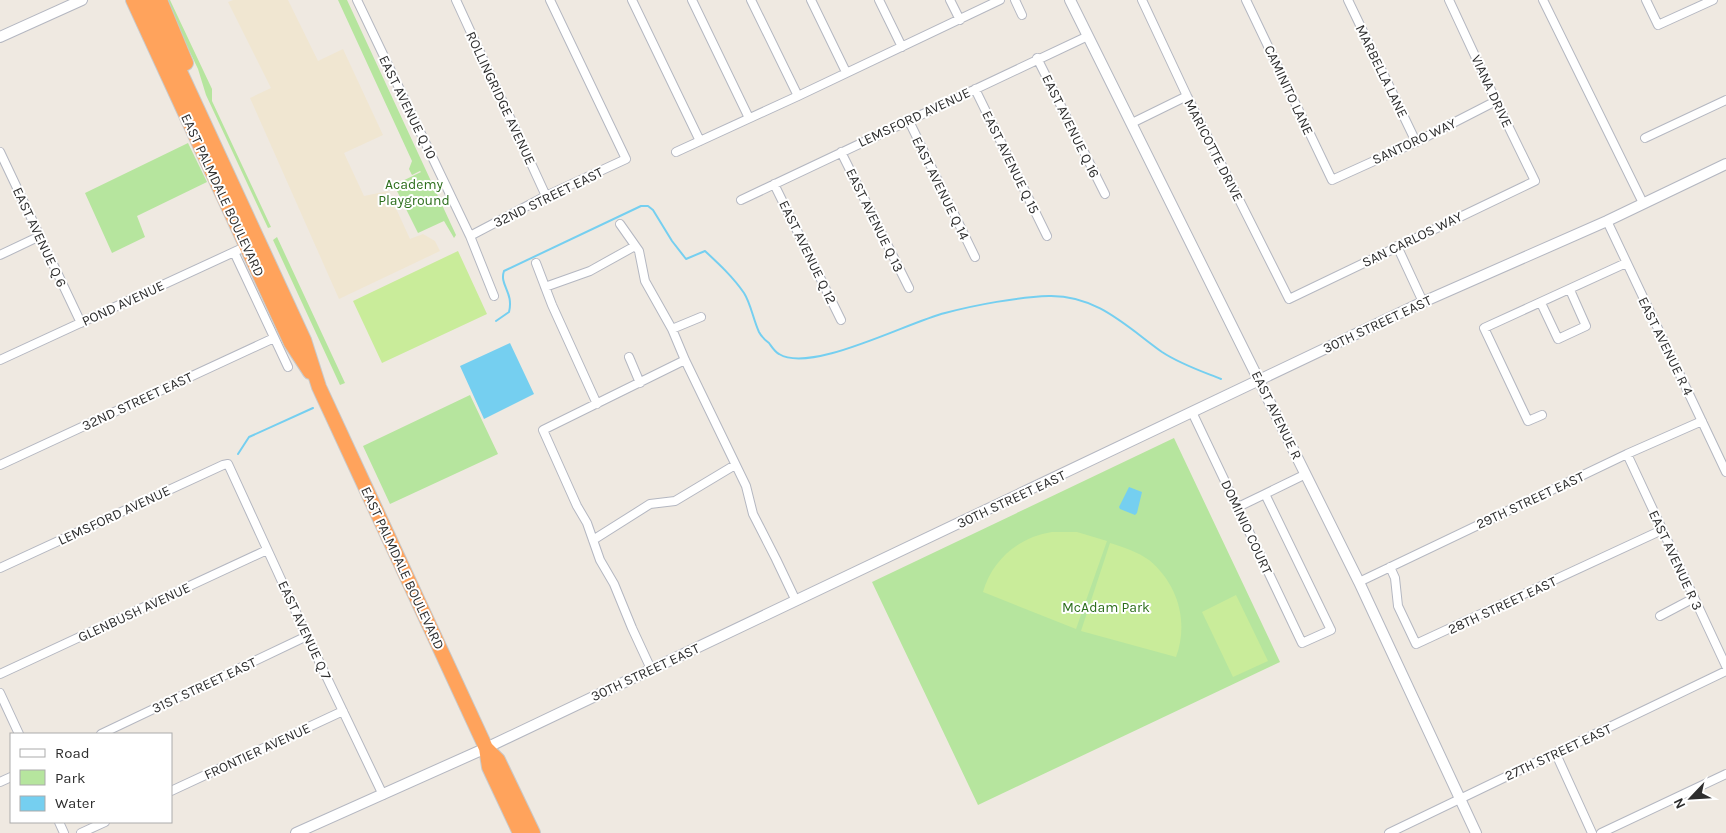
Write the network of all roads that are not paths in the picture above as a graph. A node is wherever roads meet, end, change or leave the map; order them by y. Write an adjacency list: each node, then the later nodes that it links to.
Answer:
1 (82, 0): 27 (street)
2 (133, 0): 60 (highway, EAST PALMDALE BOULEVARD)
3 (147, 0): 39 (highway, EAST PALMDALE BOULEVARD)
4 (160, 0): 39 (highway)
5 (357, 0): 58 (street, EAST AVENUE Q 10)
6 (456, 0): 51 (street, ROLLINGRIDGE AVENUE)
7 (550, 0): 51 (street, 32ND STREET EAST)
8 (632, 0): 41 (street)
9 (692, 0): 36 (street)
10 (751, 0): 32 (street)
11 (811, 0): 30 (street)
12 (880, 0): 28 (street)
13 (950, 0): 25 (street)
14 (1000, 0): 25 (street)
15 (1015, 0): 24 (street)
16 (1070, 0): 26 (street, EAST AVENUE R)
17 (1142, 0): 33 (street, MARICOTTE DRIVE)
18 (1246, 0): 47 (street, CAMINITO LANE)
19 (1348, 0): 42 (street, MARBELLA LANE)
20 (1449, 0): 35 (street, VIANA DRIVE)
21 (1543, 0): 53 (street)
22 (1646, 0): 23 (street)
23 (1713, 0)
24 (1022, 15)
25 (960, 20): 28 (street)
26 (1088, 36): 29 (street, LEMSFORD AVENUE); 38 (street, EAST AVENUE R)
27 (0, 37)
28 (902, 47): 30 (street)
29 (1038, 58): 31 (street, LEMSFORD AVENUE); 50 (street, EAST AVENUE Q 16)
30 (846, 72): 32 (street)
31 (975, 89): 37 (street, LEMSFORD AVENUE); 59 (street, EAST AVENUE Q 15)
32 (798, 96): 36 (street)
33 (1187, 96): 38 (street); 72 (street, MARICOTTE DRIVE)
34 (1726, 100): 40 (street)
35 (1496, 101): 42 (street, SANTORO WAY); 48 (street, VIANA DRIVE)
36 (749, 118): 41 (street)
37 (908, 119): 45 (street, LEMSFORD AVENUE); 65 (street, EAST AVENUE Q 14)
38 (1132, 124): 85 (street, EAST AVENUE R)
39 (209, 134): 79 (highway, EAST PALMDALE BOULEVARD)
40 (1645, 138)
41 (700, 141): 44 (street)
42 (1416, 142): 47 (street, SANTORO WAY)
43 (0, 152): 56 (street, EAST AVENUE Q 6)
44 (676, 152)
45 (842, 152): 49 (street, LEMSFORD AVENUE); 69 (street, EAST AVENUE Q 13)
46 (1726, 164): 53 (street, 30TH STREET EAST)
47 (1332, 180)
48 (1535, 181): 62 (street, SAN CARLOS WAY)
49 (774, 184): 52 (street, LEMSFORD AVENUE); 76 (street, EAST AVENUE Q 12)
50 (1105, 194)
51 (546, 196): 58 (street, 32ND STREET EAST)
52 (741, 200)
53 (1643, 203): 54 (street, 30TH STREET EAST)
54 (1606, 221): 67 (street, EAST AVENUE R 4); 73 (street, 30TH STREET EAST)
55 (620, 224): 61 (street)
56 (40, 236): 64 (street); 77 (street, EAST AVENUE Q 6)
57 (266, 236): 79 (highway)
58 (470, 236): 71 (street, EAST AVENUE Q 10)
59 (1047, 236)
60 (247, 246): 63 (street, POND AVENUE); 87 (highway, EAST PALMDALE BOULEVARD)
61 (635, 246): 68 (street); 78 (street)
62 (1397, 246): 72 (street, SAN CARLOS WAY); 73 (street)
63 (234, 252): 77 (street, POND AVENUE); 80 (street)
64 (0, 255)
65 (975, 257)
66 (536, 263): 68 (street)
67 (1626, 263): 70 (street); 91 (street, EAST AVENUE R 4)
68 (546, 288): 88 (street)
69 (909, 288)
70 (1570, 290): 74 (street); 74 (street)
71 (494, 296)
72 (1289, 299)
73 (1423, 302): 85 (street, 30TH STREET EAST)
74 (1541, 303): 90 (street)
75 (701, 317): 78 (street)
76 (841, 320)
77 (81, 323): 82 (street, POND AVENUE)
78 (672, 330): 83 (street)
79 (302, 335): 87 (highway, EAST PALMDALE BOULEVARD)
80 (274, 338): 84 (street); 94 (street, 32ND STREET EAST)
81 (628, 357): 86 (street)
82 (0, 360)
83 (685, 360): 86 (street); 95 (street)
84 (288, 367)
85 (1260, 379): 89 (street, 30TH STREET EAST); 97 (street, EAST AVENUE R)
86 (640, 383): 88 (street)
87 (320, 387): 118 (highway, EAST PALMDALE BOULEVARD)
88 (597, 404): 101 (street)
89 (1192, 412): 99 (street, DOMINIO COURT); 107 (street, 30TH STREET EAST)
90 (1542, 415)
91 (1702, 421): 92 (street, 29TH STREET EAST); 96 (street, EAST AVENUE R 4)
92 (1627, 454): 100 (street, EAST AVENUE R 3); 103 (street, 29TH STREET EAST)
93 (228, 464): 102 (street, EAST AVENUE Q 7); 104 (street, LEMSFORD AVENUE)
94 (0, 465)
95 (735, 465): 101 (street); 107 (street)
96 (1726, 472)
97 (1306, 474): 98 (street); 105 (street, EAST AVENUE R)
98 (1265, 494): 99 (street); 99 (street, DOMINIO COURT)
99 (1238, 507)
100 (1662, 530): 103 (street, 28TH STREET EAST); 106 (street, EAST AVENUE R 3)
101 (593, 540): 111 (street)
102 (267, 550): 109 (street, EAST AVENUE Q 7); 113 (street, GLENBUSH AVENUE)
103 (1390, 567): 105 (street, 29TH STREET EAST)
104 (0, 568)
105 (1359, 582): 123 (street, EAST AVENUE R)
106 (1694, 598): 108 (street); 110 (street, EAST AVENUE R 3)
107 (796, 601): 111 (street, 30TH STREET EAST)
108 (1660, 616)
109 (307, 636): 115 (street, EAST AVENUE Q 7); 117 (street, 31ST STREET EAST)
110 (1726, 666)
111 (651, 669): 118 (street, 30TH STREET EAST)
112 (1726, 672): 119 (street, 27TH STREET EAST)
113 (0, 674)
114 (0, 693): 116 (street)
115 (344, 711): 121 (street, FRONTIER AVENUE); 122 (street, EAST AVENUE Q 7)
116 (19, 733)
117 (103, 733)
118 (486, 748): 122 (street, 30TH STREET EAST); 127 (highway, EAST PALMDALE BOULEVARD); 128 (highway, EAST PALMDALE BOULEVARD)
119 (1556, 754): 123 (street, 27TH STREET EAST); 131 (street)
120 (1726, 774): 132 (street)
121 (172, 791)
122 (383, 795): 126 (street, 30TH STREET EAST)
123 (1460, 798): 129 (street, 27TH STREET EAST); 130 (street, EAST AVENUE R)
124 (104, 823): 125 (street)
125 (81, 833)
126 (296, 833)
127 (520, 833)
128 (533, 833)
129 (1389, 833)
130 (1476, 833)
131 (1592, 833)
132 (1601, 833)

